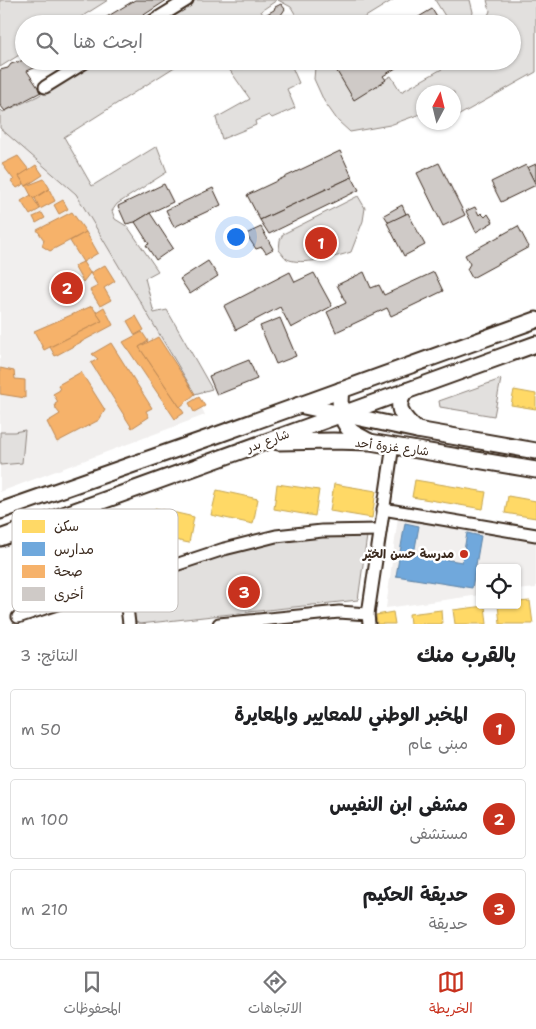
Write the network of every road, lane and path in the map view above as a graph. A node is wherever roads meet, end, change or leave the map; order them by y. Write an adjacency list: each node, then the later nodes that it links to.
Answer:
1 (187, 0): 2 (street)
2 (163, 15)
3 (72, 70): 4 (street)
4 (45, 87)
5 (536, 320): 7 (main road, شارع بدر)
6 (536, 344): 8 (main road, شارع بدر)
7 (341, 390): 9 (main road, شارع بدر); 10 (main road)
8 (406, 391): 10 (main road, شارع بدر); 11 (main road)
9 (299, 405): 10 (main road, شارع غزوة أحد); 19 (main road, شارع بدر)
10 (342, 414): 11 (main road, شارع غزوة أحد); 12 (main road); 14 (main road, شارع بدر)
11 (417, 430): 15 (main road, شارع غزوة أحد)
12 (370, 442): 13 (main road, شارع غزوة أحد); 14 (main road, شارع غزوة أحد)
13 (393, 445): 16 (main road, شارع غزوة أحد); 18 (street)
14 (247, 449): 17 (main road, شارع بدر)
15 (536, 450)
16 (536, 470)
17 (80, 509)
18 (383, 509): 20 (street); 22 (street)
19 (0, 511)
20 (380, 530): 24 (street); 27 (street)
21 (12, 534): 23 (main road, شارع بدر)
22 (536, 535)
23 (0, 538)
24 (178, 564)
25 (33, 612): 26 (street)
26 (18, 617)
27 (368, 619): 28 (street)
28 (219, 624)

